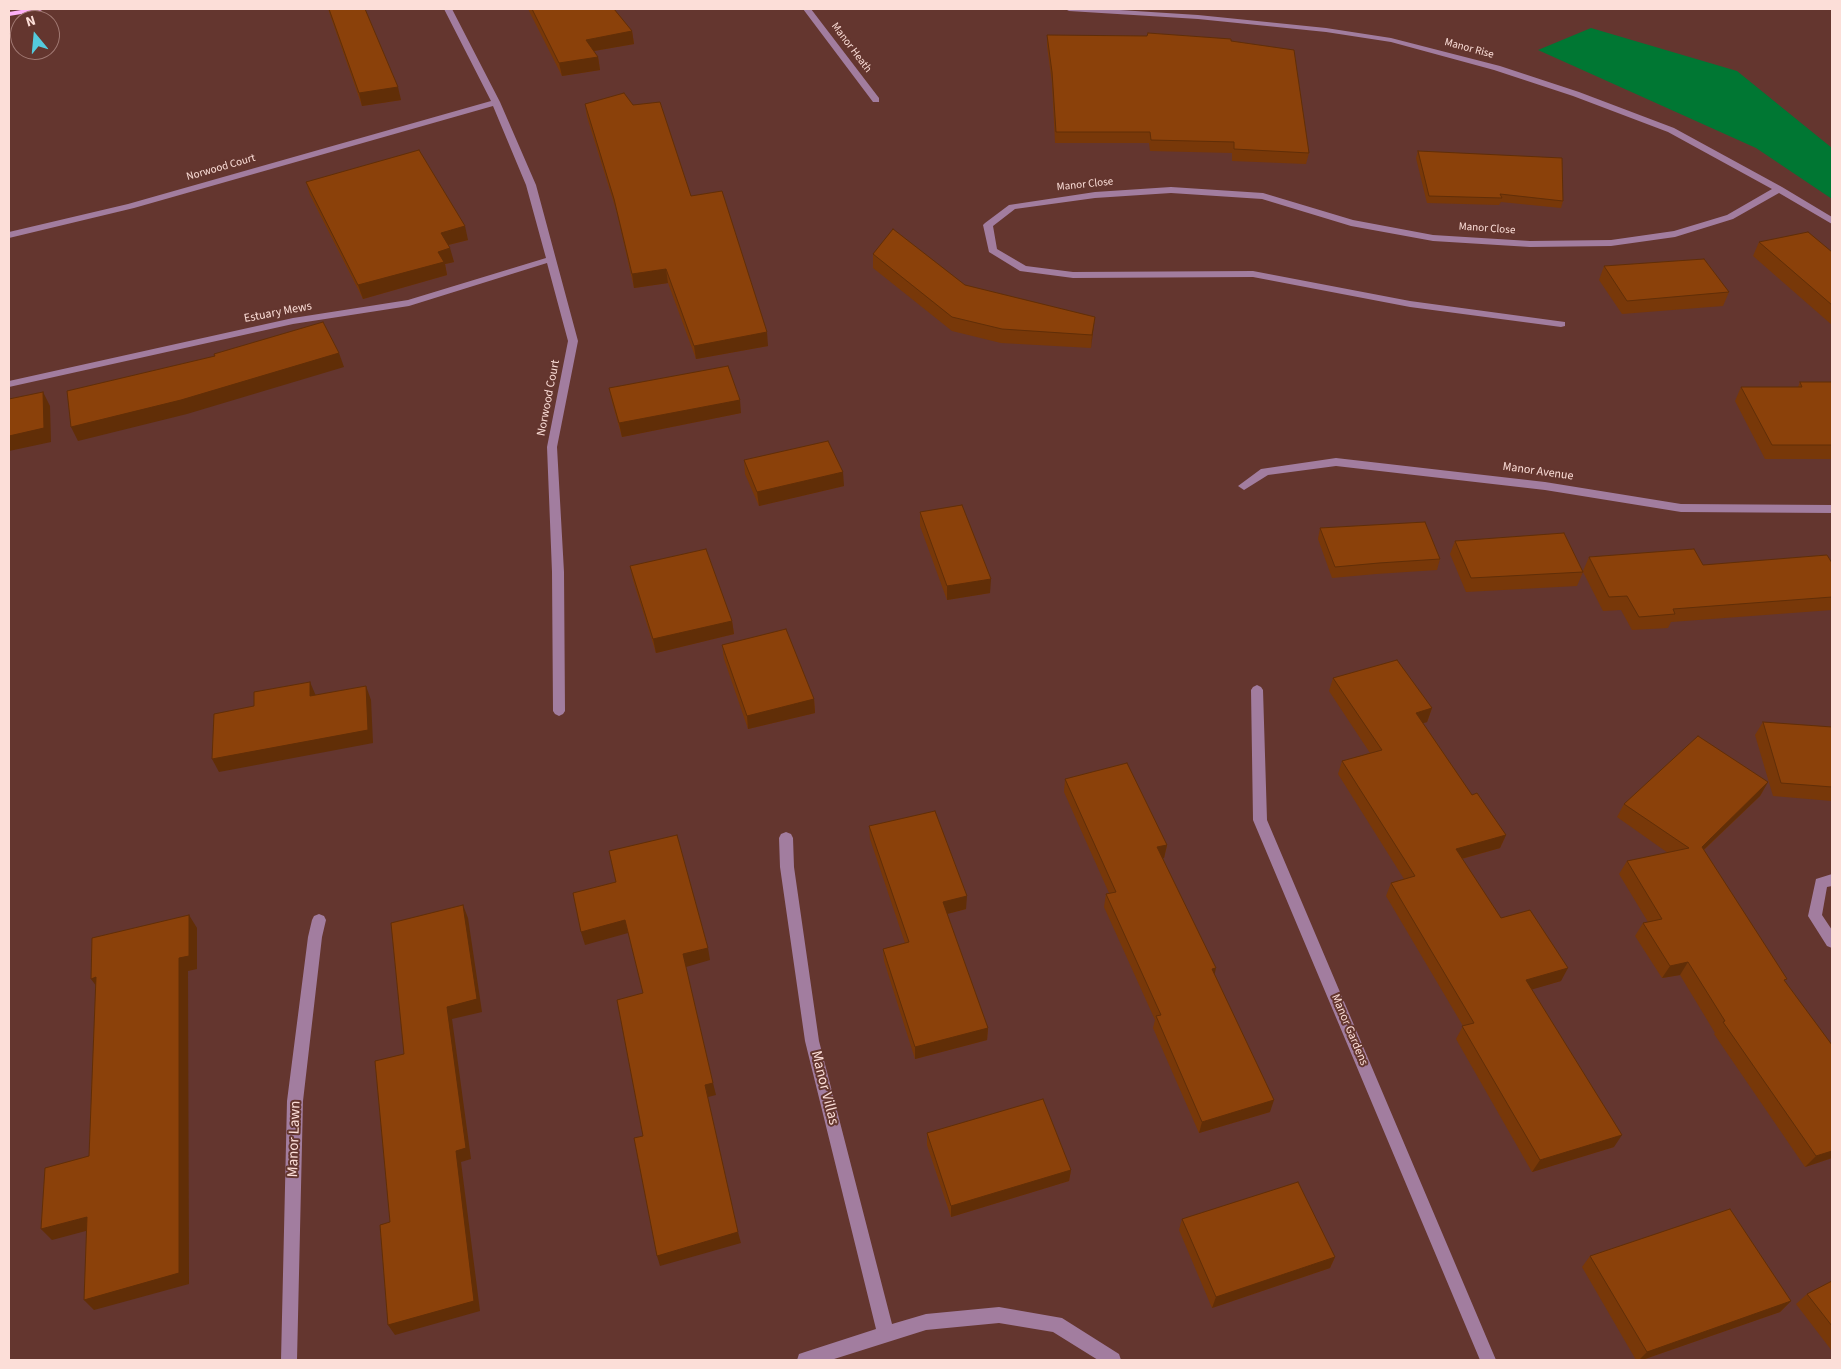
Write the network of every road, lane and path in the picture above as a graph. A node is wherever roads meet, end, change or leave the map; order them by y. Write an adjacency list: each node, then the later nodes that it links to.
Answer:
1 (40, 9): 5 (main road)
2 (448, 9): 7 (street, Norwood Court)
3 (807, 9): 6 (street, Manor Heath)
4 (1069, 9): 8 (street, Manor Rise)
5 (9, 14)
6 (876, 100)
7 (496, 102): 10 (street, Norwood Court); 11 (street, Norwood Court)
8 (1779, 189): 9 (street, Manor Rise); 12 (street, Manor Close)
9 (1832, 220)
10 (9, 235)
11 (551, 259): 13 (street, Estuary Mews); 17 (street, Norwood Court)
12 (1561, 324)
13 (9, 384)
14 (1244, 486): 15 (street, Manor Avenue)
15 (1832, 509)
16 (1257, 690): 26 (street, Manor Gardens)
17 (559, 711)
18 (786, 838): 22 (street, Manor Villas)
19 (1832, 880): 21 (street)
20 (319, 920): 23 (street, Manor Lawn)
21 (1832, 942)
22 (886, 1334): 24 (street); 25 (street)
23 (289, 1360)
24 (805, 1360)
25 (1114, 1360)
26 (1488, 1360)

